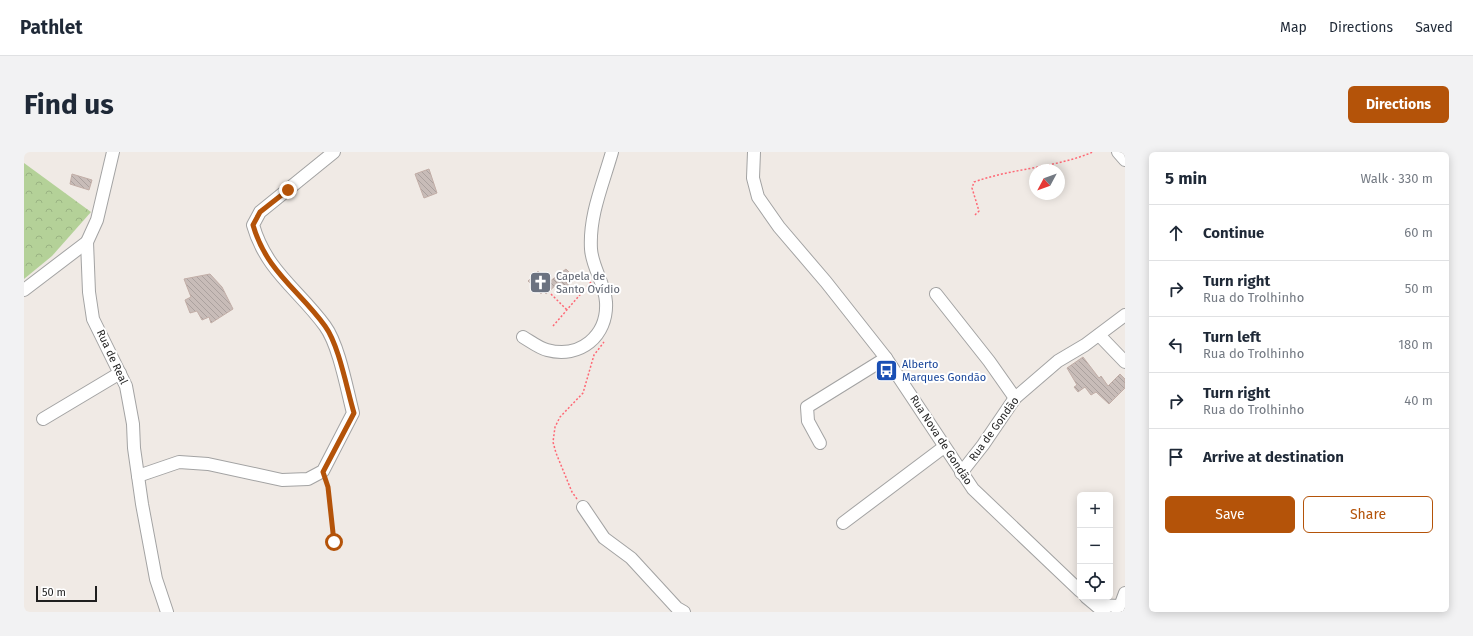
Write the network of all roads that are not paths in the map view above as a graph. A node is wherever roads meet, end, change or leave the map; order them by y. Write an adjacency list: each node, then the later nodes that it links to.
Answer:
1 (114, 152): 7 (street, Rua de Real)
2 (334, 152): 21 (street)
3 (612, 152): 12 (street)
4 (754, 152): 13 (street, Rua Nova de Gondão)
5 (1118, 152): 6 (street)
6 (1125, 160)
7 (87, 242): 8 (street); 15 (street, Rua de Real)
8 (24, 290)
9 (936, 294): 16 (street)
10 (1125, 315): 11 (street, Rua de Gondão)
11 (1099, 335): 14 (street); 16 (street, Rua de Gondão)
12 (523, 337)
13 (886, 358): 18 (street); 19 (street, Rua Nova de Gondão)
14 (1125, 362)
15 (120, 373): 17 (street); 21 (street, Rua de Real)
16 (1015, 398): 20 (street, Rua de Gondão)
17 (43, 419)
18 (820, 443)
19 (944, 446): 20 (street, Rua Nova de Gondão); 23 (street)
20 (961, 473): 24 (street, Rua Nova de Gondão)
21 (138, 476): 28 (street, Rua de Real)
22 (583, 507): 29 (street)
23 (843, 523)
24 (1077, 588)
25 (1125, 593): 27 (street)
26 (1096, 604): 27 (street)
27 (1118, 609)
28 (167, 612)
29 (684, 612)

